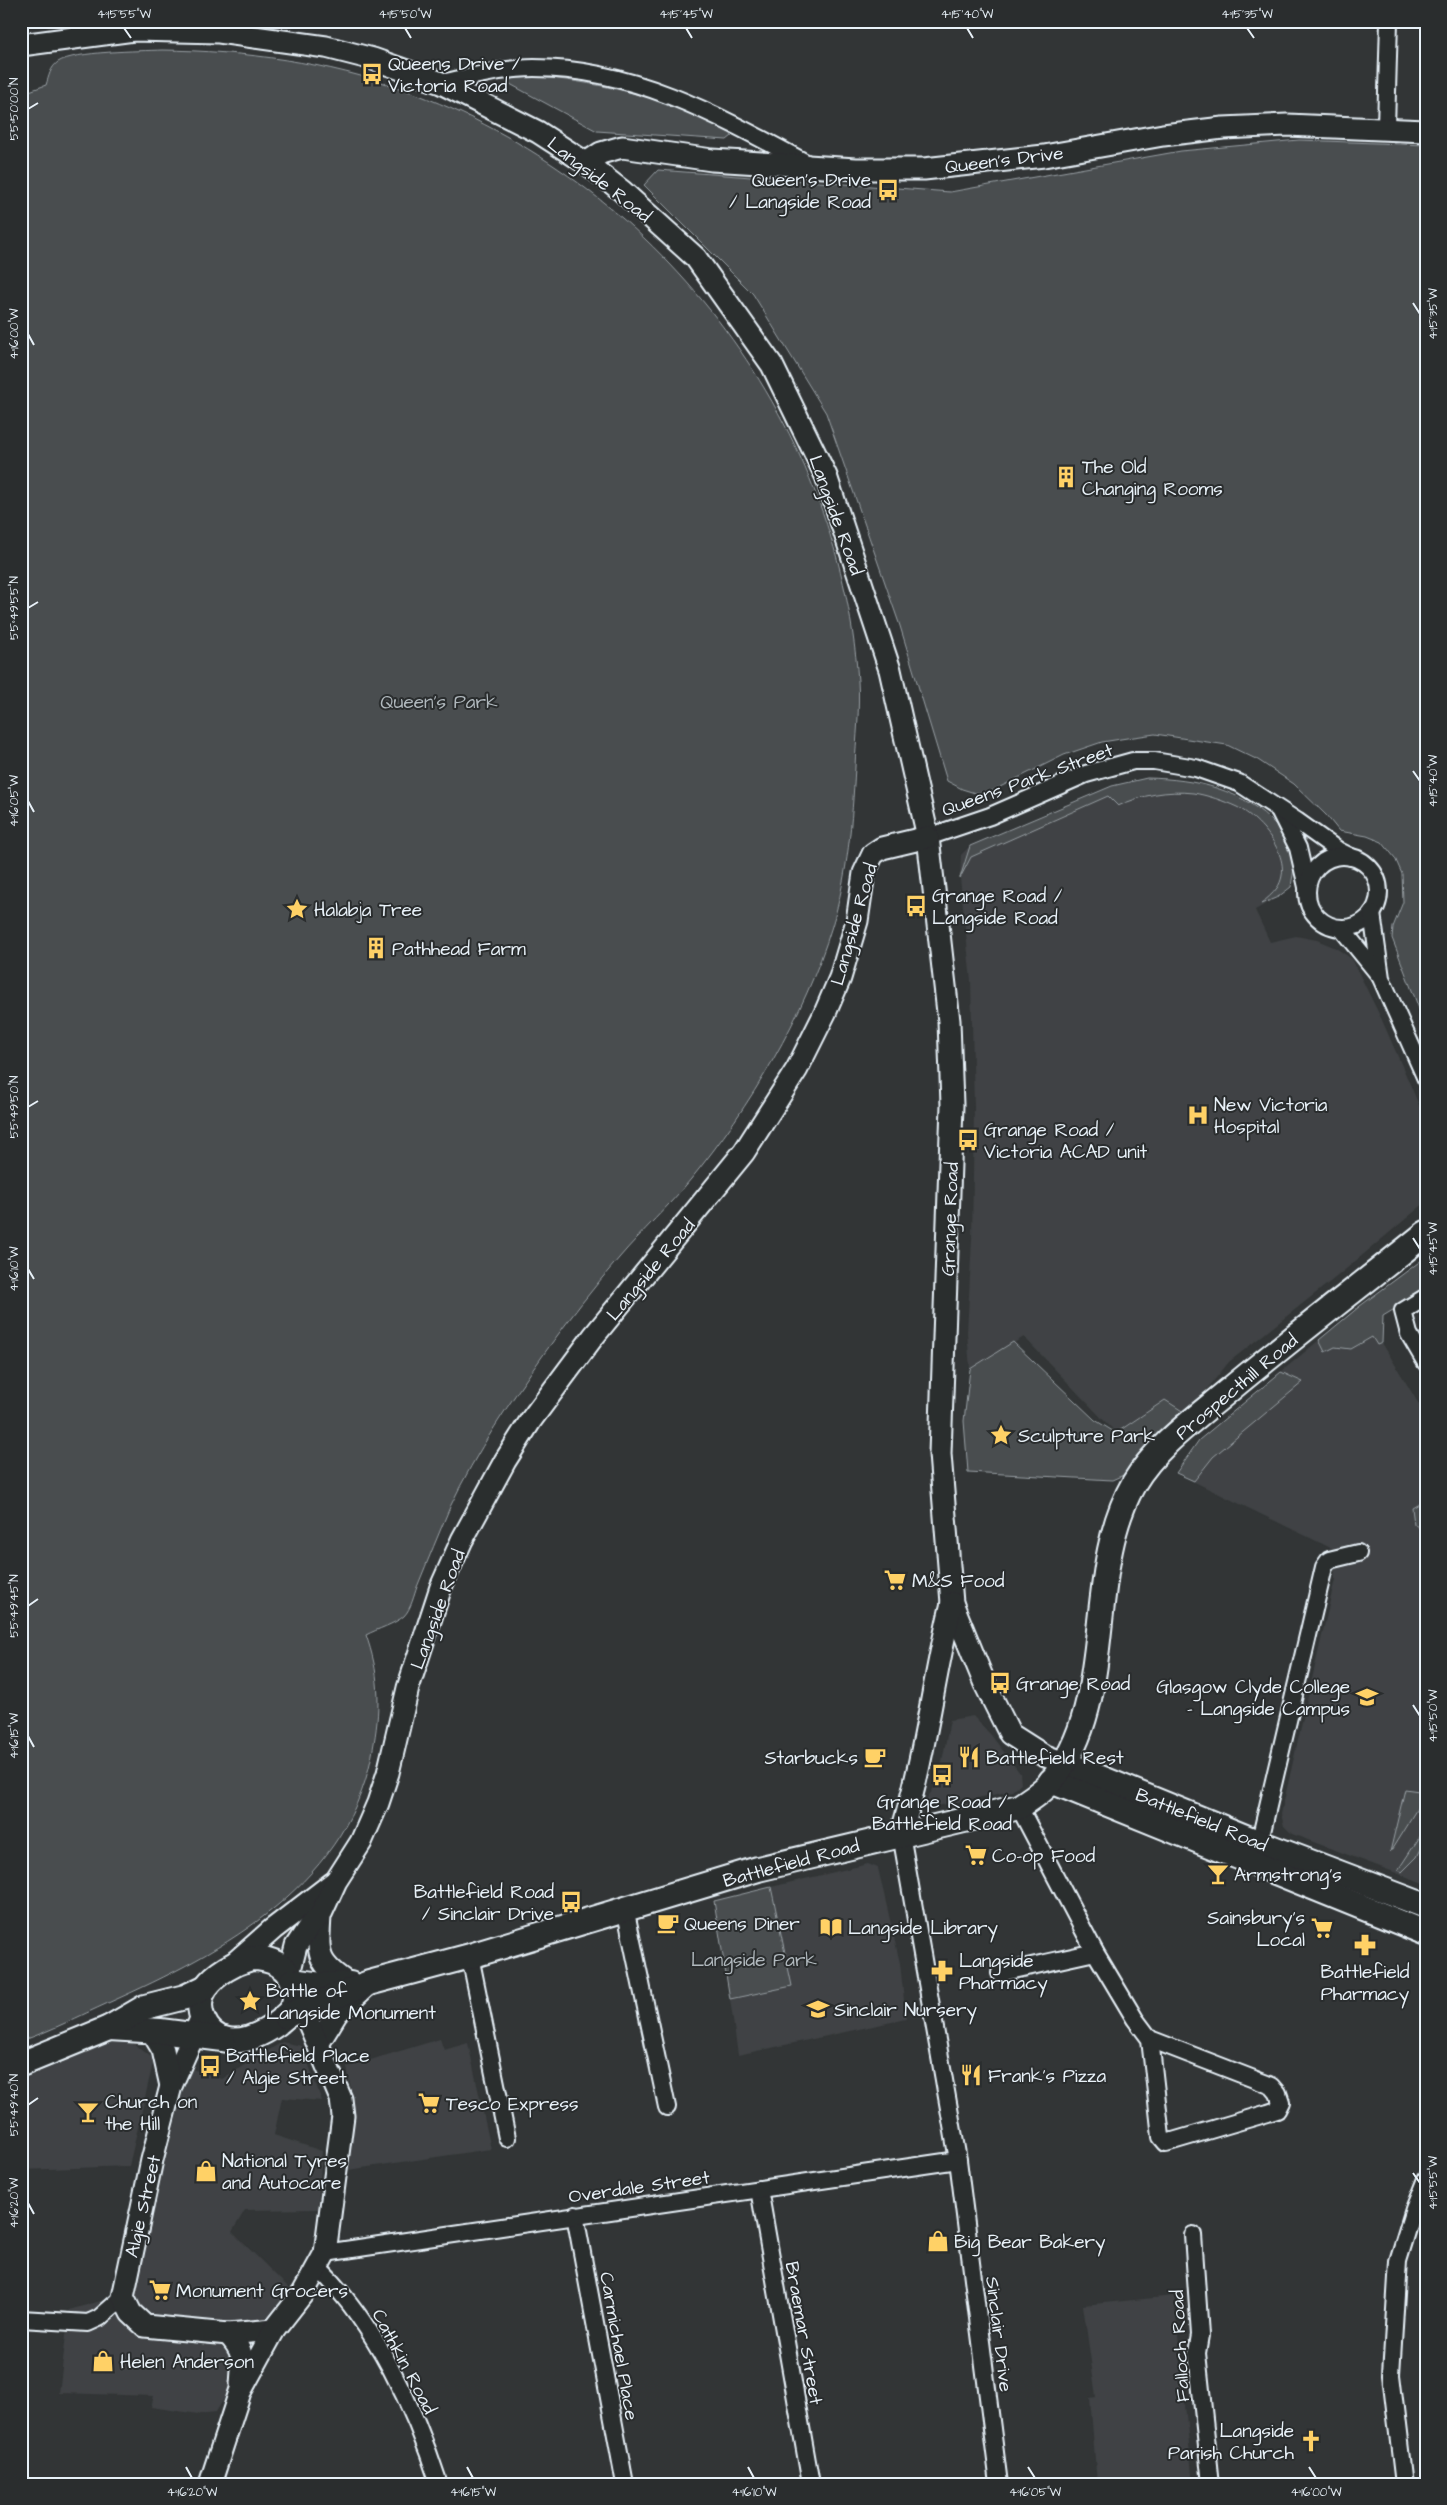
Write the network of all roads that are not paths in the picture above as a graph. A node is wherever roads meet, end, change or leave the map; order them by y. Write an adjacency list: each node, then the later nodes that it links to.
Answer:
1 (1389, 21): 4 (street)
2 (21, 45): 3 (street)
3 (441, 83): 6 (street, Langside Road); 7 (street)
4 (1386, 127): 5 (street, Queen's Drive); 7 (street, Queen's Drive)
5 (1426, 131)
6 (586, 163): 7 (street, Queen's Drive); 9 (street, Langside Road)
7 (812, 166)
8 (1279, 810): 9 (street, Queens Park Street); 10 (street, Queens Park Street); 11 (street, Queens Park Street)
9 (928, 837): 20 (street, Grange Road); 25 (street, Langside Road)
10 (1351, 857): 11 (street); 12 (street)
11 (1307, 888): 13 (street)
12 (1372, 913): 13 (street); 14 (street)
13 (1341, 928): 14 (street)
14 (1381, 978): 15 (street)
15 (1426, 1079)
16 (1426, 1233): 21 (main road, Prospecthill Road)
17 (1426, 1297): 18 (street)
18 (1426, 1363)
19 (1358, 1553): 24 (street)
20 (952, 1602): 21 (street, Grange Road); 23 (street, Grange Road)
21 (1057, 1772): 22 (main road, Battlefield Road); 24 (main road, Battlefield Road)
22 (1019, 1807): 23 (main road, Battlefield Road); 30 (street)
23 (901, 1834): 27 (main road, Battlefield Road); 47 (street, Sinclair Drive)
24 (1257, 1854): 26 (main road, Battlefield Road); 29 (main road, Battlefield Road)
25 (336, 1882): 28 (street, Langside Road); 32 (street, Langside Road)
26 (1426, 1906)
27 (624, 1908): 31 (main road, Battlefield Road); 45 (street)
28 (320, 1916): 34 (street, Langside Road); 35 (street)
29 (1426, 1933)
30 (1096, 1952): 33 (street); 41 (street)
31 (470, 1956): 35 (main road, Battlefield Road); 46 (street)
32 (230, 1967): 34 (main road); 36 (main road)
33 (1000, 1972)
34 (292, 1980): 35 (main road, Battlefield Road); 37 (main road)
35 (359, 1984): 37 (main road, Battlefield Road); 42 (street)
36 (204, 1988): 38 (main road); 39 (main road)
37 (294, 2013): 38 (main road); 42 (street)
38 (198, 2027): 40 (main road); 44 (street, Algie Street)
39 (109, 2028): 40 (main road); 43 (main road)
40 (151, 2030): 44 (street, Algie Street)
41 (1150, 2039): 41 (street)
42 (318, 2044): 52 (street)
43 (21, 2064)
44 (171, 2086): 53 (street, Algie Street)
45 (667, 2107)
46 (507, 2138)
47 (958, 2160): 49 (street, Overdale Street); 62 (street, Sinclair Drive)
48 (1426, 2179): 64 (street)
49 (759, 2190): 50 (street, Overdale Street); 61 (street, Braemar Street)
50 (575, 2215): 52 (street, Overdale Street); 60 (street, Carmichael Place)
51 (1193, 2235): 63 (street, Falloch Road)
52 (322, 2260): 55 (street); 59 (street, Cathkin Road)
53 (123, 2297): 54 (street); 56 (street)
54 (21, 2319)
55 (274, 2330): 56 (street); 57 (street)
56 (228, 2334): 57 (street)
57 (240, 2392): 58 (street)
58 (210, 2484)
59 (439, 2484)
60 (625, 2484)
61 (811, 2484)
62 (999, 2484)
63 (1211, 2484)
64 (1404, 2484)

